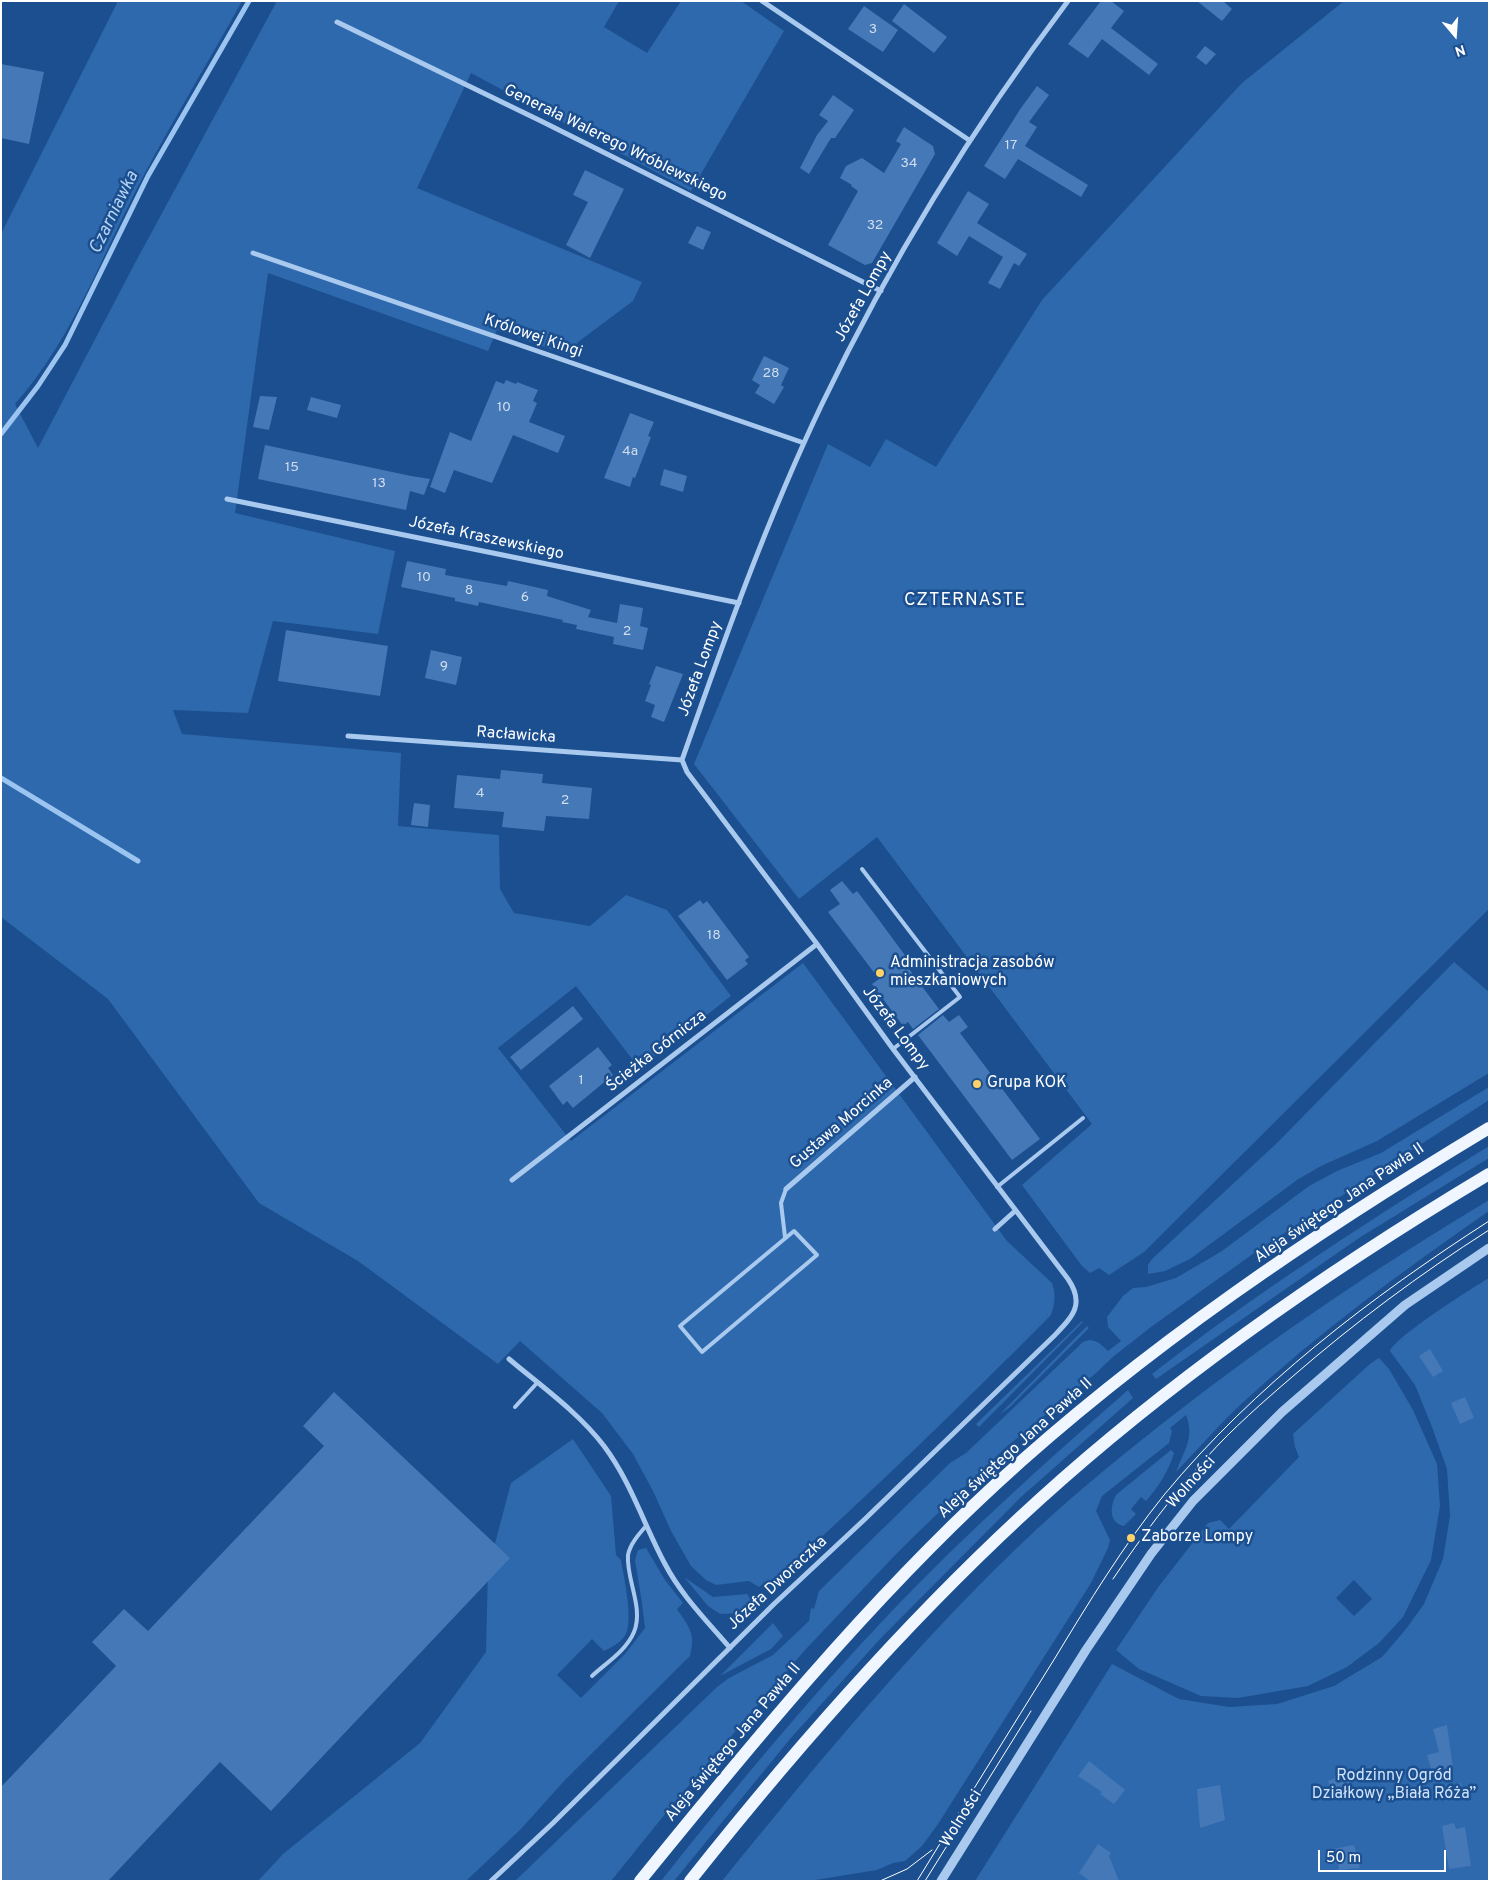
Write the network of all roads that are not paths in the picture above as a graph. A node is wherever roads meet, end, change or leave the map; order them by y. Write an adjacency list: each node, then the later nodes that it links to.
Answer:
1 (762, 1): 4 (street)
2 (1067, 2): 4 (street, Józefa Lompy)
3 (336, 22): 6 (street, Generała Walerego Wróblewskiego)
4 (969, 140): 6 (street, Józefa Lompy)
5 (253, 253): 7 (street, Królowej Kingi)
6 (881, 291): 7 (street, Józefa Lompy)
7 (804, 443): 9 (street, Józefa Lompy)
8 (227, 499): 9 (street, Józefa Kraszewskiego)
9 (739, 604): 11 (street, Józefa Lompy)
10 (348, 736): 11 (street, Racławicka)
11 (682, 760): 13 (street, Józefa Lompy)
12 (862, 868): 14 (lane)
13 (817, 944): 14 (street, Józefa Lompy); 19 (street, Ścieżka Górnicza)
14 (893, 1049): 15 (street, Józefa Lompy)
15 (915, 1077): 20 (street, Józefa Lompy); 21 (street, Gustawa Morcinka)
16 (1083, 1118): 20 (lane)
17 (1489, 1128): 33 (main road, Aleja świętego Jana Pawła II)
18 (1489, 1174): 37 (main road)
19 (512, 1180)
20 (997, 1187): 22 (street, Józefa Lompy)
21 (786, 1189): 24 (lane)
22 (1015, 1211): 23 (street); 26 (street, Józefa Lompy)
23 (995, 1229)
24 (785, 1237): 24 (lane)
25 (1489, 1248): 38 (street, Wolności)
26 (1077, 1302): 31 (street, Józefa Dworaczka)
27 (509, 1359): 28 (street)
28 (537, 1383): 29 (lane); 30 (street)
29 (515, 1407)
30 (646, 1526): 31 (street); 32 (lane)
31 (730, 1648): 34 (street, Józefa Dworaczka)
32 (592, 1676)
33 (659, 1857): 35 (main road); 36 (main road, Aleja świętego Jana Pawła II)
34 (491, 1881)
35 (634, 1881)
36 (640, 1881)
37 (690, 1881)
38 (941, 1881)

